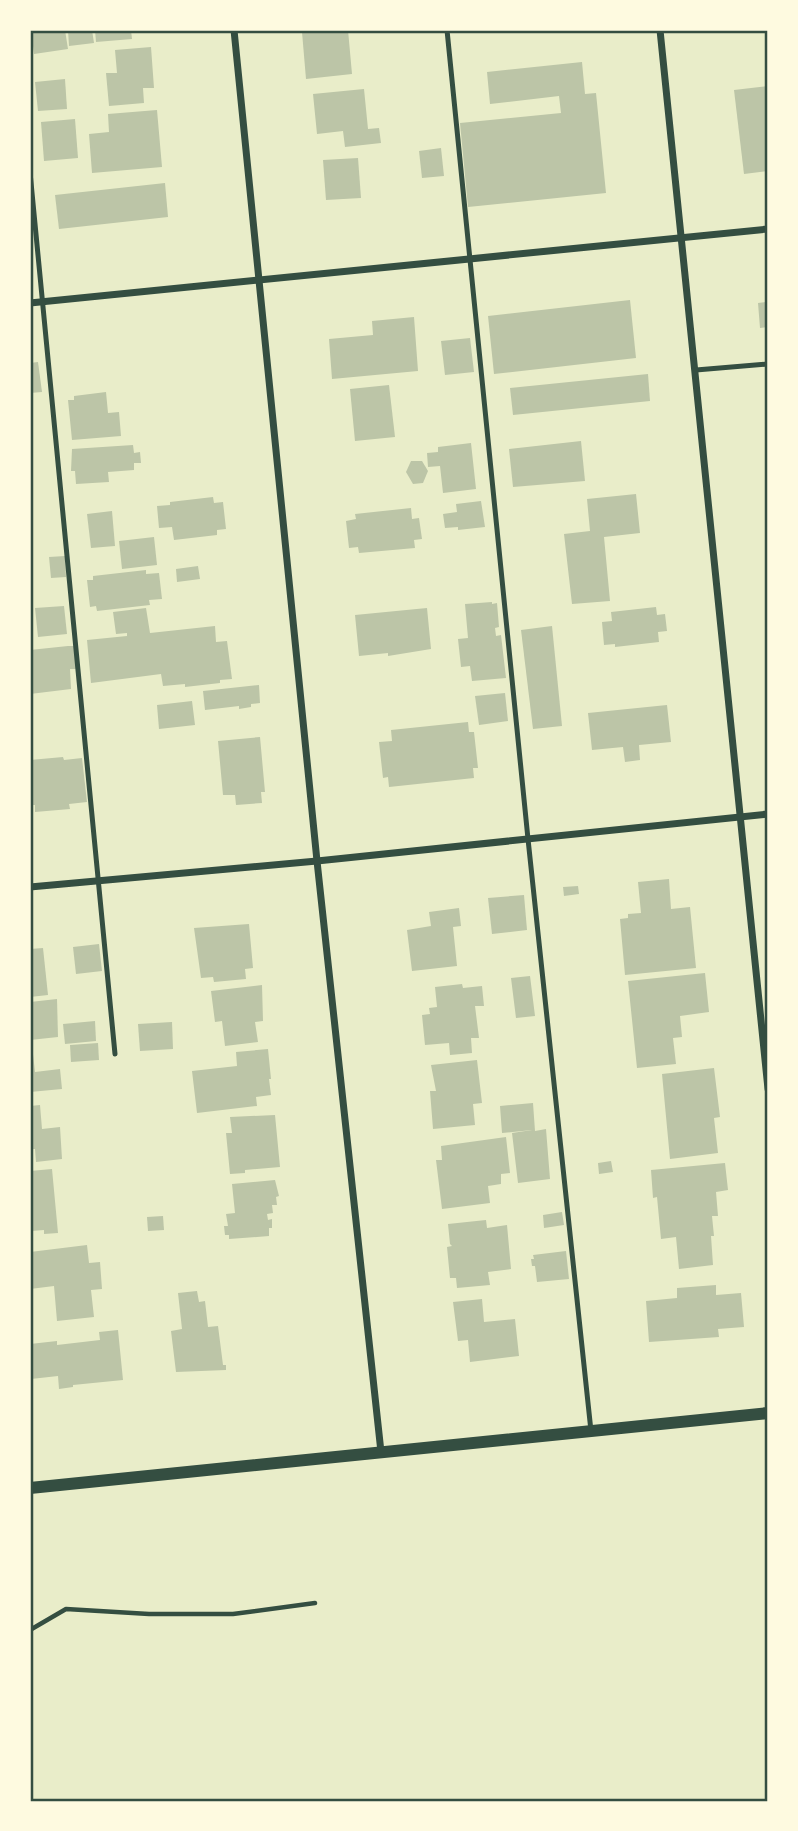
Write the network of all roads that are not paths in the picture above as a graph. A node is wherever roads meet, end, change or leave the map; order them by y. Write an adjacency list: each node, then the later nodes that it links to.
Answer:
1 (234, 30): 8 (street)
2 (447, 30): 7 (lane)
3 (660, 30): 6 (street)
4 (30, 172): 9 (lane)
5 (768, 229): 6 (street)
6 (682, 237): 7 (street); 12 (street)
7 (472, 258): 8 (street); 15 (lane)
8 (260, 280): 9 (street); 16 (street)
9 (43, 302): 10 (street); 17 (lane)
10 (30, 303)
11 (768, 365): 12 (lane)
12 (696, 370): 14 (street)
13 (768, 814): 14 (street)
14 (741, 817): 15 (street); 20 (street)
15 (528, 839): 16 (street); 22 (lane)
16 (317, 861): 17 (street); 23 (street)
17 (100, 881): 18 (street); 19 (lane)
18 (30, 887)
19 (115, 1054)
20 (768, 1089)
21 (768, 1413): 22 (street)
22 (591, 1431): 23 (street)
23 (381, 1452): 24 (street)
24 (30, 1488)

